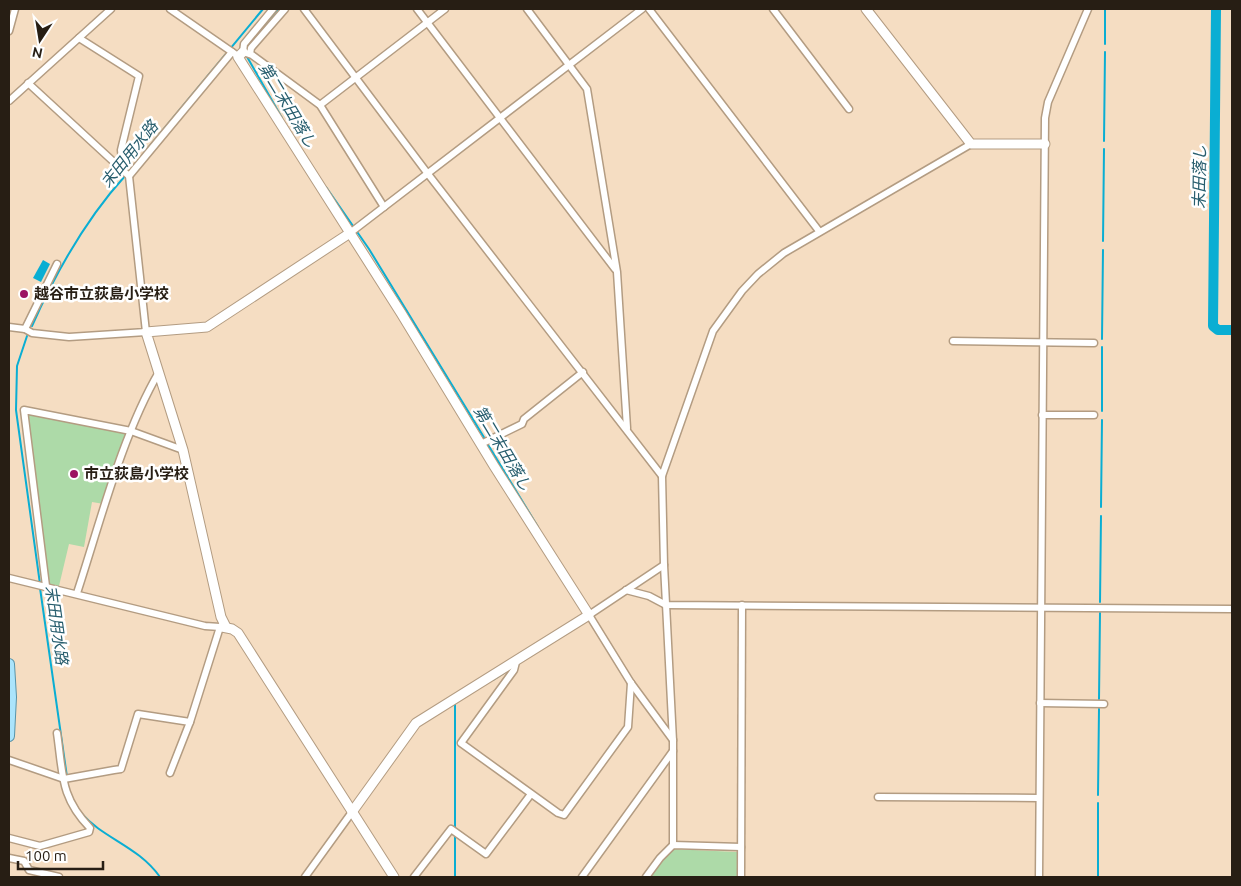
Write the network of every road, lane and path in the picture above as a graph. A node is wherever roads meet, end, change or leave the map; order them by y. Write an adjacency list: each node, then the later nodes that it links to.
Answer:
1 (15, 9): 16 (street)
2 (111, 9): 17 (street)
3 (170, 9): 18 (street)
4 (273, 9): 18 (street)
5 (285, 9): 18 (street)
6 (304, 9): 20 (street)
7 (416, 9): 15 (street)
8 (445, 9): 15 (street)
9 (527, 9): 19 (street)
10 (642, 9): 19 (street)
11 (649, 9): 32 (street)
12 (772, 9): 24 (street)
13 (866, 9): 26 (street)
14 (1088, 9): 27 (street)
15 (427, 23): 20 (street); 25 (street)
16 (9, 31)
17 (79, 38): 21 (street); 28 (street)
18 (241, 54): 23 (street); 30 (street); 33 (street)
19 (570, 65): 25 (street); 35 (street)
20 (356, 76): 23 (street); 29 (street)
21 (28, 83): 22 (street); 28 (street)
22 (9, 101)
23 (320, 105): 31 (street)
24 (849, 109)
25 (500, 118): 29 (street); 35 (street)
26 (971, 144): 27 (street); 32 (street)
27 (1045, 144): 40 (street)
28 (123, 170): 30 (street)
29 (428, 174): 31 (street); 43 (street)
30 (130, 176): 38 (street)
31 (384, 207): 33 (street)
32 (819, 231): 50 (street)
33 (350, 234): 38 (street); 48 (street)
34 (57, 264): 37 (street)
35 (617, 272): 46 (street)
36 (9, 327): 37 (street)
37 (25, 329): 38 (street)
38 (146, 332): 42 (street)
39 (953, 341): 40 (street)
40 (1043, 342): 41 (street); 44 (street)
41 (1094, 343)
42 (159, 371): 47 (street); 49 (street)
43 (583, 372): 46 (street); 48 (street)
44 (1042, 415): 45 (street); 58 (street)
45 (1094, 416)
46 (627, 430): 50 (street)
47 (131, 431): 49 (street); 53 (street); 55 (street)
48 (482, 444): 60 (street)
49 (183, 450): 61 (street)
50 (662, 476): 51 (street)
51 (664, 565): 54 (street); 56 (street)
52 (9, 578): 53 (street)
53 (46, 586): 55 (street)
54 (626, 590): 56 (street); 60 (street)
55 (77, 593): 61 (street)
56 (666, 605): 57 (street); 70 (street)
57 (742, 605): 58 (street); 81 (street)
58 (1041, 607): 59 (street); 65 (street)
59 (1232, 609)
60 (589, 615): 62 (street); 64 (street)
61 (223, 627): 67 (street); 78 (street)
62 (516, 662): 75 (street); 78 (street)
63 (9, 664): 69 (main road)
64 (631, 683): 70 (street); 75 (street)
65 (1040, 703): 66 (street); 77 (street)
66 (1104, 704)
67 (190, 722): 73 (street); 74 (street)
68 (57, 733): 74 (street)
69 (9, 736)
70 (673, 741): 71 (street)
71 (673, 751): 80 (street); 87 (street)
72 (9, 760): 74 (street)
73 (170, 772)
74 (64, 779): 79 (street)
75 (531, 794): 86 (street)
76 (878, 797): 77 (street)
77 (1039, 798): 90 (street)
78 (352, 812): 84 (street); 85 (street)
79 (9, 838)
80 (673, 845): 81 (street); 88 (street)
81 (741, 847): 89 (street)
82 (9, 858): 83 (street)
83 (59, 877)
84 (305, 877)
85 (394, 877)
86 (414, 877)
87 (582, 877)
88 (646, 877)
89 (741, 877)
90 (1038, 877)

